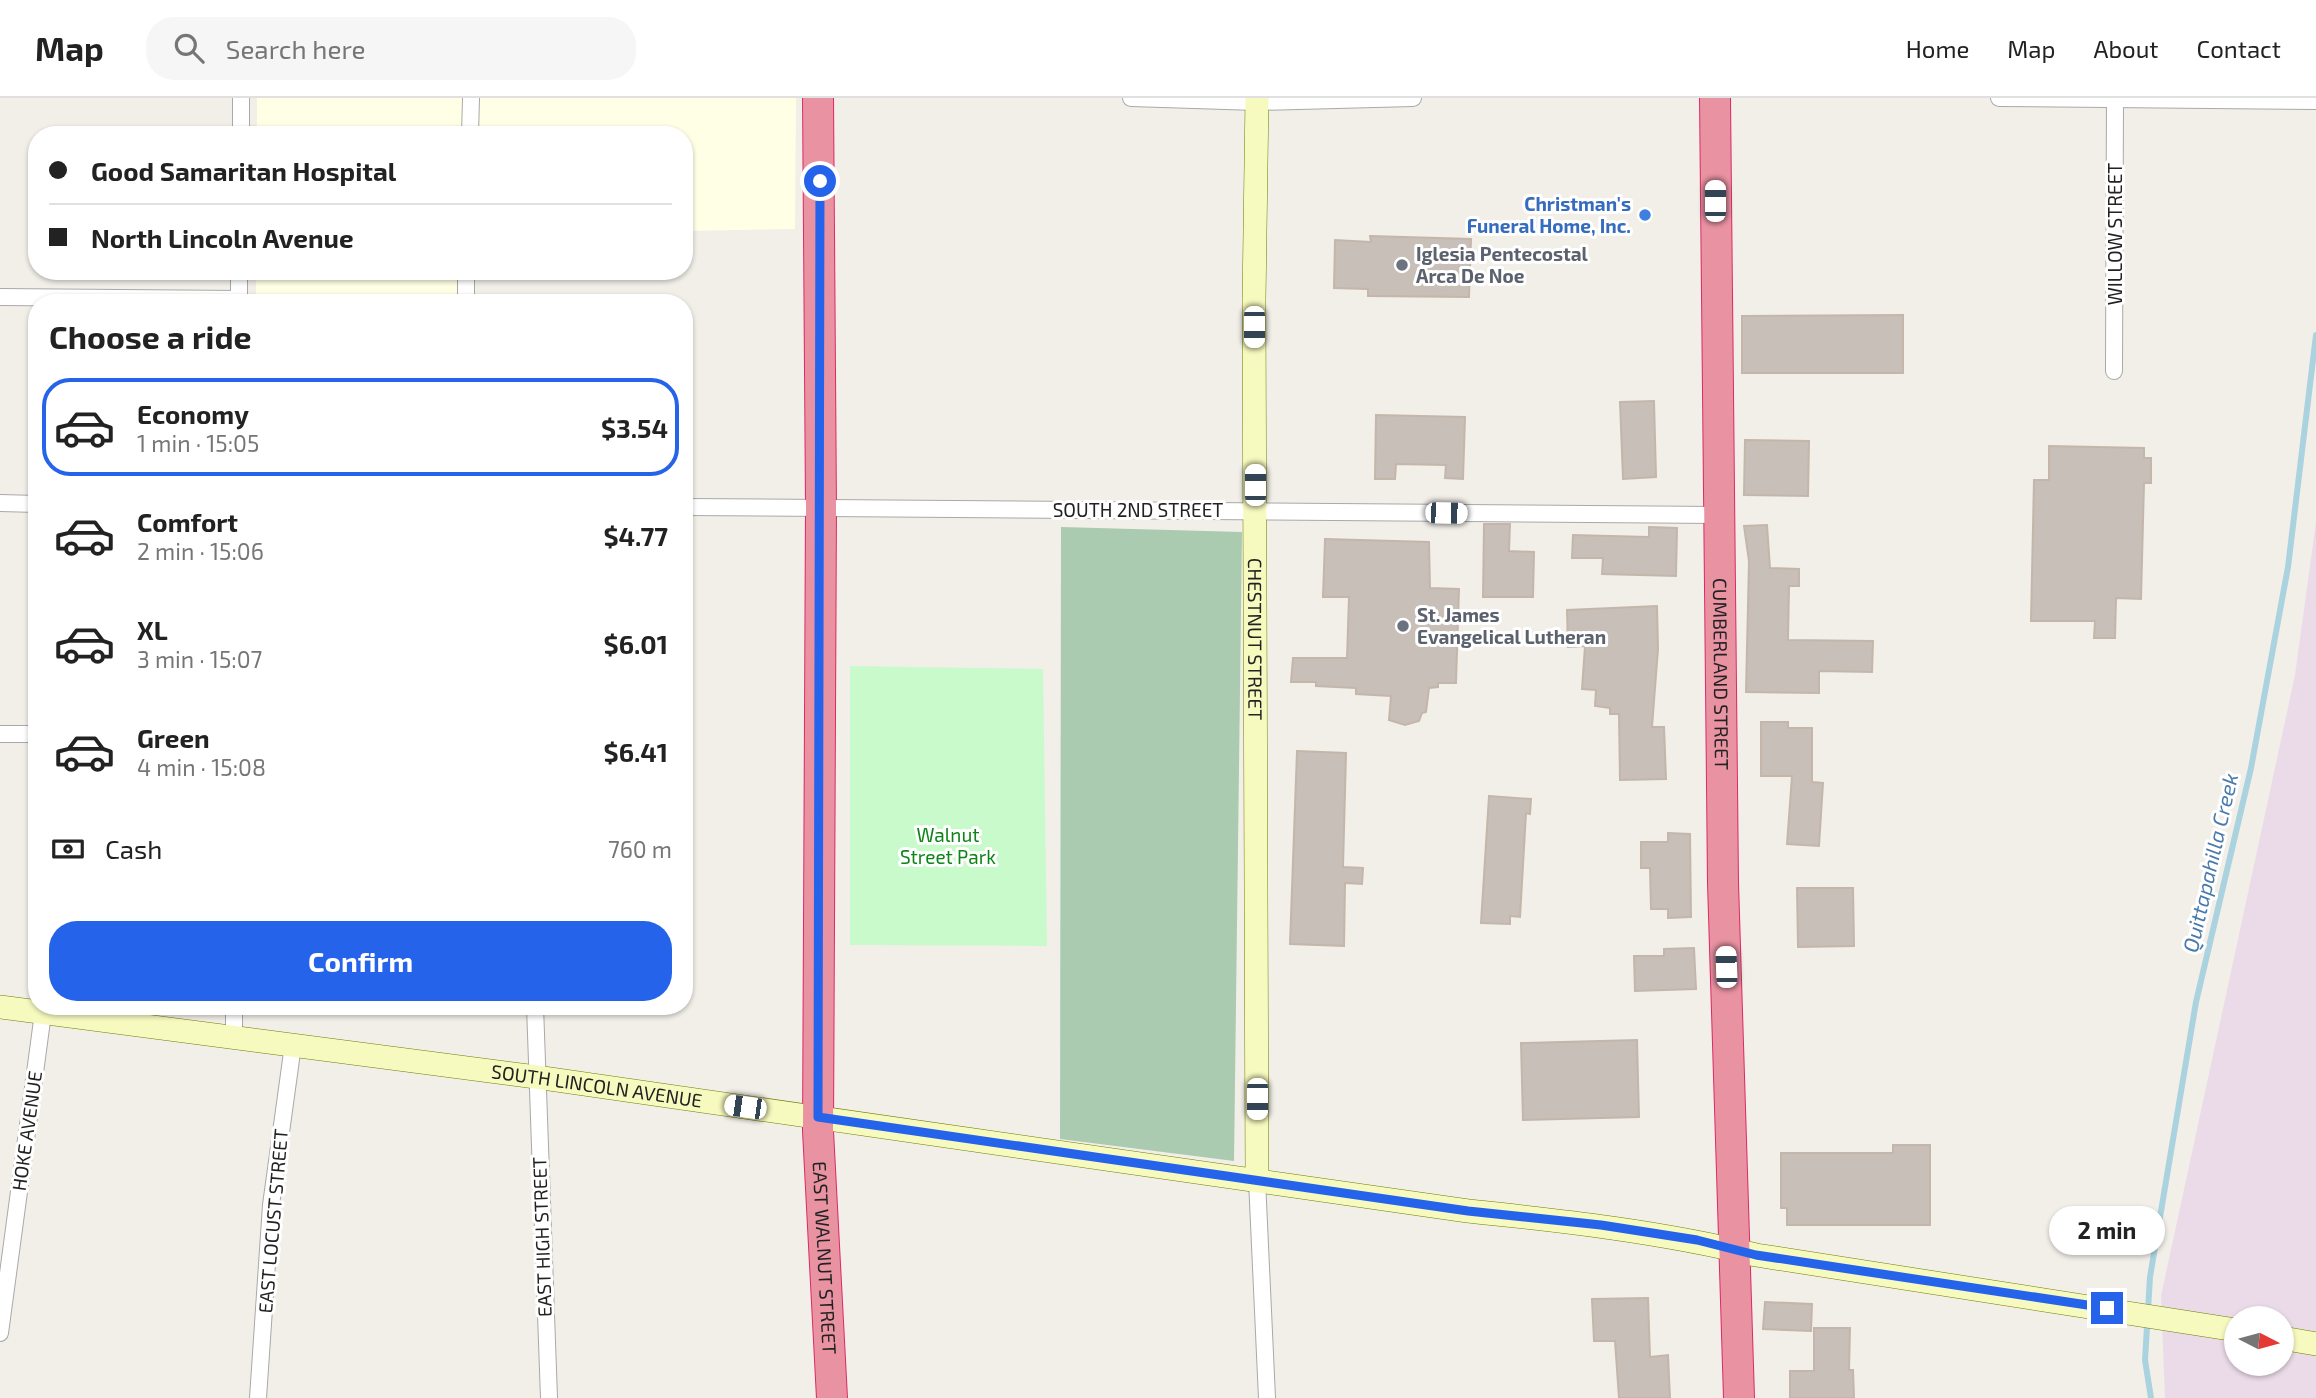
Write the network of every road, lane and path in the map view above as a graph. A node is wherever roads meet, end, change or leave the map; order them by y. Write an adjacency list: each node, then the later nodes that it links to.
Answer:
1 (241, 98): 11 (street)
2 (471, 98): 12 (street)
3 (818, 98): 19 (highway, EAST WALNUT STREET)
4 (1131, 98): 9 (street)
5 (1413, 98): 9 (street)
6 (1715, 98): 21 (highway, CUMBERLAND STREET)
7 (1998, 98): 8 (street)
8 (2115, 99): 10 (street); 15 (street, WILLOW STREET)
9 (1257, 100): 20 (main road, CHESTNUT STREET)
10 (2316, 102)
11 (241, 126)
12 (470, 126)
13 (0, 297): 14 (street)
14 (28, 297)
15 (2115, 371)
16 (0, 503): 17 (street)
17 (28, 503)
18 (693, 507): 19 (street, SOUTH 2ND STREET)
19 (821, 508): 20 (street, SOUTH 2ND STREET); 33 (highway, EAST WALNUT STREET)
20 (1255, 511): 21 (street, SOUTH 2ND STREET); 34 (main road, CHESTNUT STREET)
21 (1717, 515): 35 (highway, CUMBERLAND STREET)
22 (0, 734): 23 (street)
23 (28, 734)
24 (0, 1007): 25 (main road, SOUTH LINCOLN AVENUE)
25 (28, 1011)
26 (43, 1015): 37 (street, HOKE AVENUE)
27 (58, 1015): 30 (main road, SOUTH LINCOLN AVENUE)
28 (234, 1015): 30 (street)
29 (535, 1015): 32 (street, EAST HIGH STREET)
30 (234, 1038): 31 (main road, SOUTH LINCOLN AVENUE)
31 (293, 1045): 32 (main road, SOUTH LINCOLN AVENUE); 40 (street, EAST LOCUST STREET)
32 (536, 1077): 33 (main road, SOUTH LINCOLN AVENUE); 41 (street, EAST HIGH STREET)
33 (818, 1117): 34 (main road, SOUTH LINCOLN AVENUE); 42 (highway, EAST WALNUT STREET)
34 (1257, 1180): 35 (main road, SOUTH LINCOLN AVENUE); 43 (street)
35 (1734, 1249): 36 (main road, SOUTH LINCOLN AVENUE); 44 (highway, CUMBERLAND STREET)
36 (2224, 1328)
37 (0, 1333)
38 (2294, 1340): 39 (main road)
39 (2316, 1344)
40 (258, 1398)
41 (549, 1398)
42 (832, 1398)
43 (1267, 1398)
44 (1739, 1398)

